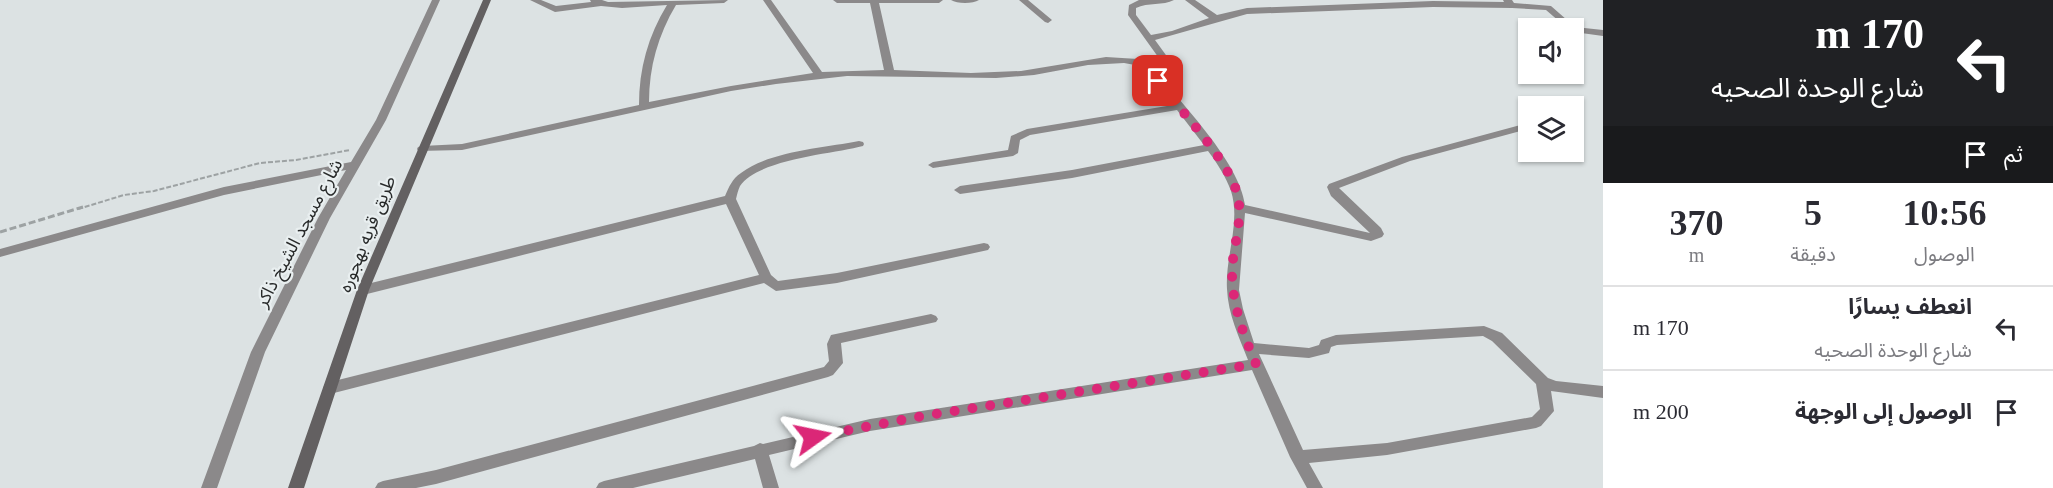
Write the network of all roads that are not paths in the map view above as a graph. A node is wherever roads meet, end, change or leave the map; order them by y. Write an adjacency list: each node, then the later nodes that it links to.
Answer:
1 (436, 0): 33 (street, شارع مسجد الشيخ ذاكر)
2 (487, 0): 32 (street, طريق قريه بهجوره)
3 (534, 0): 14 (street)
4 (724, 0): 17 (street)
5 (767, 0): 26 (street)
6 (837, 0): 13 (street)
7 (939, 0): 13 (street)
8 (954, 0): 9 (street)
9 (975, 0)
10 (1023, 0): 20 (street)
11 (1170, 0): 23 (street)
12 (1189, 0): 18 (street)
13 (874, 1): 25 (street)
14 (598, 2): 17 (street)
15 (1429, 2): 16 (street); 18 (street)
16 (1510, 3): 19 (street)
17 (672, 4): 28 (street)
18 (1215, 18): 23 (street)
19 (1560, 18)
20 (1048, 20)
21 (1584, 30): 22 (street)
22 (1603, 33)
23 (1150, 39): 24 (street)
24 (1148, 68): 25 (street); 27 (street)
25 (890, 74): 26 (street)
26 (820, 76): 28 (street)
27 (1178, 107): 31 (street); 34 (street)
28 (644, 108): 32 (street)
29 (1518, 129): 37 (street)
30 (859, 144): 36 (street)
31 (1210, 147): 35 (street); 37 (street)
32 (422, 149): 41 (street, طريق قريه بهجوره)
33 (354, 165): 39 (street); 50 (street, شارع مسجد الشيخ ذاكر)
34 (933, 165)
35 (960, 190)
36 (730, 199): 40 (street); 41 (street)
37 (1240, 208): 43 (street)
38 (984, 247): 40 (street)
39 (0, 253)
40 (766, 278): 46 (street)
41 (363, 290): 46 (street, طريق قريه بهجوره)
42 (931, 319): 52 (street)
43 (1250, 348): 44 (street); 45 (street)
44 (1256, 364): 48 (street); 49 (street)
45 (1543, 382): 47 (street); 49 (street)
46 (330, 388): 51 (street, طريق قريه بهجوره)
47 (1603, 392)
48 (760, 449): 53 (street); 54 (street)
49 (1298, 457): 55 (street)
50 (209, 488)
51 (296, 488)
52 (383, 488)
53 (604, 488)
54 (771, 488)
55 (1315, 488)

